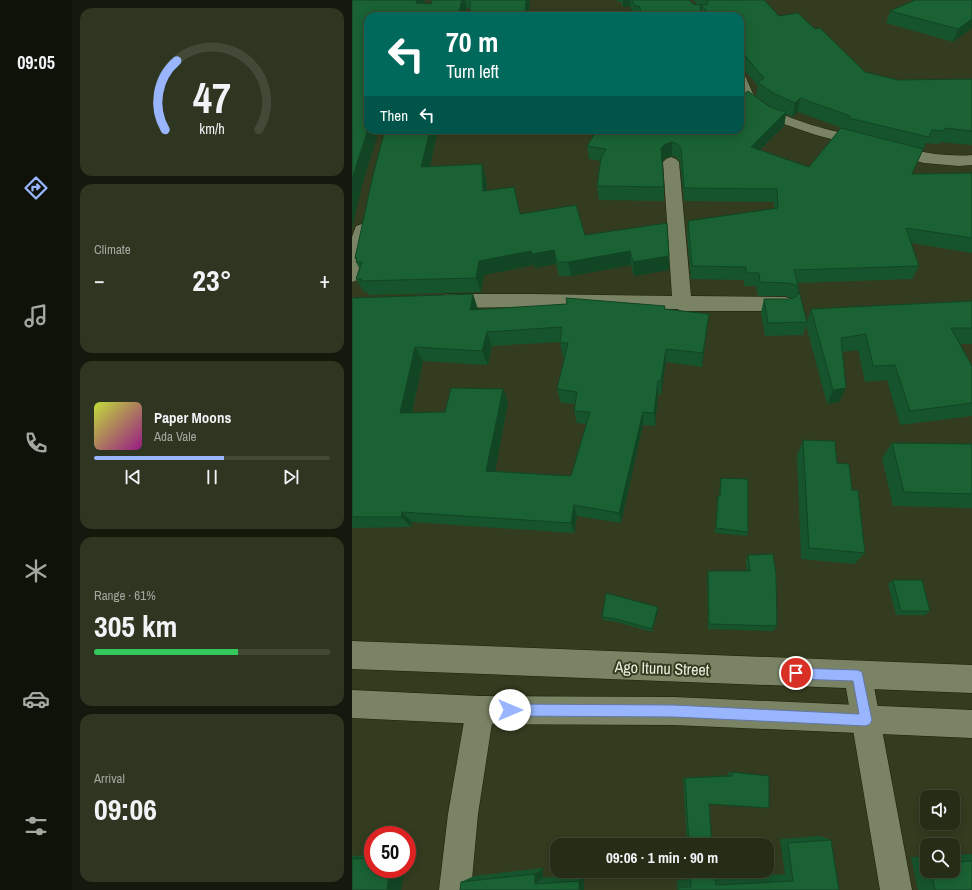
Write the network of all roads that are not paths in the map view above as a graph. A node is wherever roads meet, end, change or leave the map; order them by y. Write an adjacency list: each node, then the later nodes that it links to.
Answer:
1 (746, 101): 2 (street)
2 (972, 160)
3 (671, 162): 7 (street)
4 (364, 218): 5 (street)
5 (352, 276)
6 (432, 301): 7 (street)
7 (682, 304): 8 (street)
8 (785, 304)
9 (352, 655): 10 (street, Ago Itunu Street)
10 (858, 676): 11 (street, Ago Itunu Street); 14 (street)
11 (972, 679)
12 (352, 704): 13 (street)
13 (480, 710): 14 (street); 16 (street)
14 (866, 720): 15 (street); 17 (street)
15 (972, 724)
16 (454, 890)
17 (896, 890)

